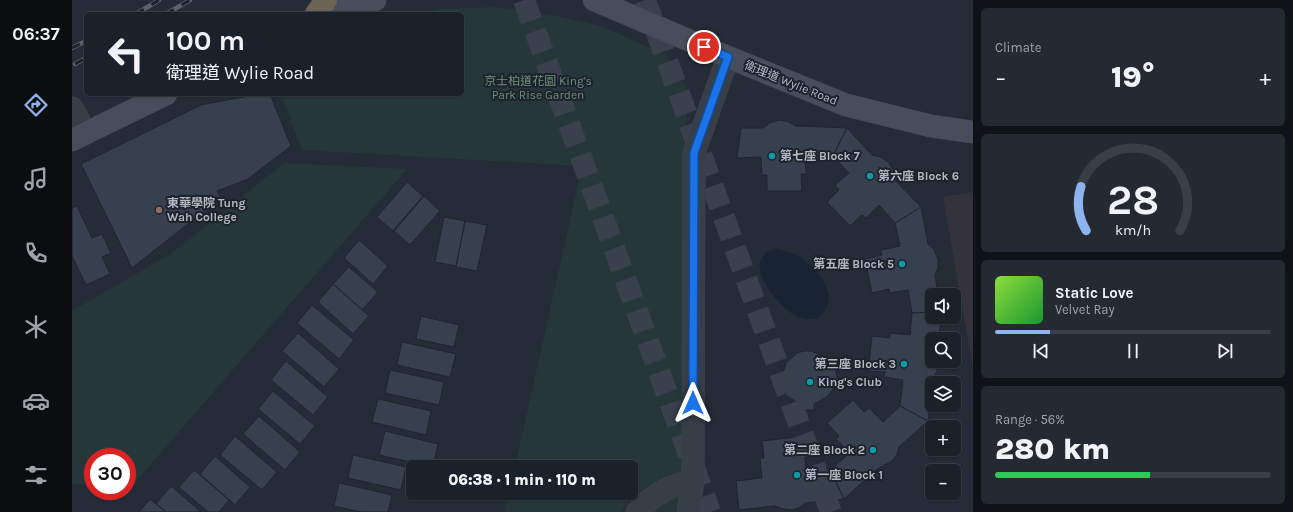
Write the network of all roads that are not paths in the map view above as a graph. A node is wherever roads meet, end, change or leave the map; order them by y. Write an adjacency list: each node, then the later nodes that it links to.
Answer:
1 (326, 0): 5 (highway)
2 (346, 0): 6 (street)
3 (375, 0): 7 (street)
4 (594, 0): 8 (street, 衛理道 Wylie Road)
5 (317, 12)
6 (329, 12)
7 (336, 12)
8 (728, 57): 11 (street, 衛理道 Wylie Road); 13 (street)
9 (162, 96): 12 (street)
10 (72, 108): 12 (street)
11 (973, 132)
12 (79, 137)
13 (693, 481): 14 (street); 15 (street)
14 (637, 512)
15 (688, 512)

